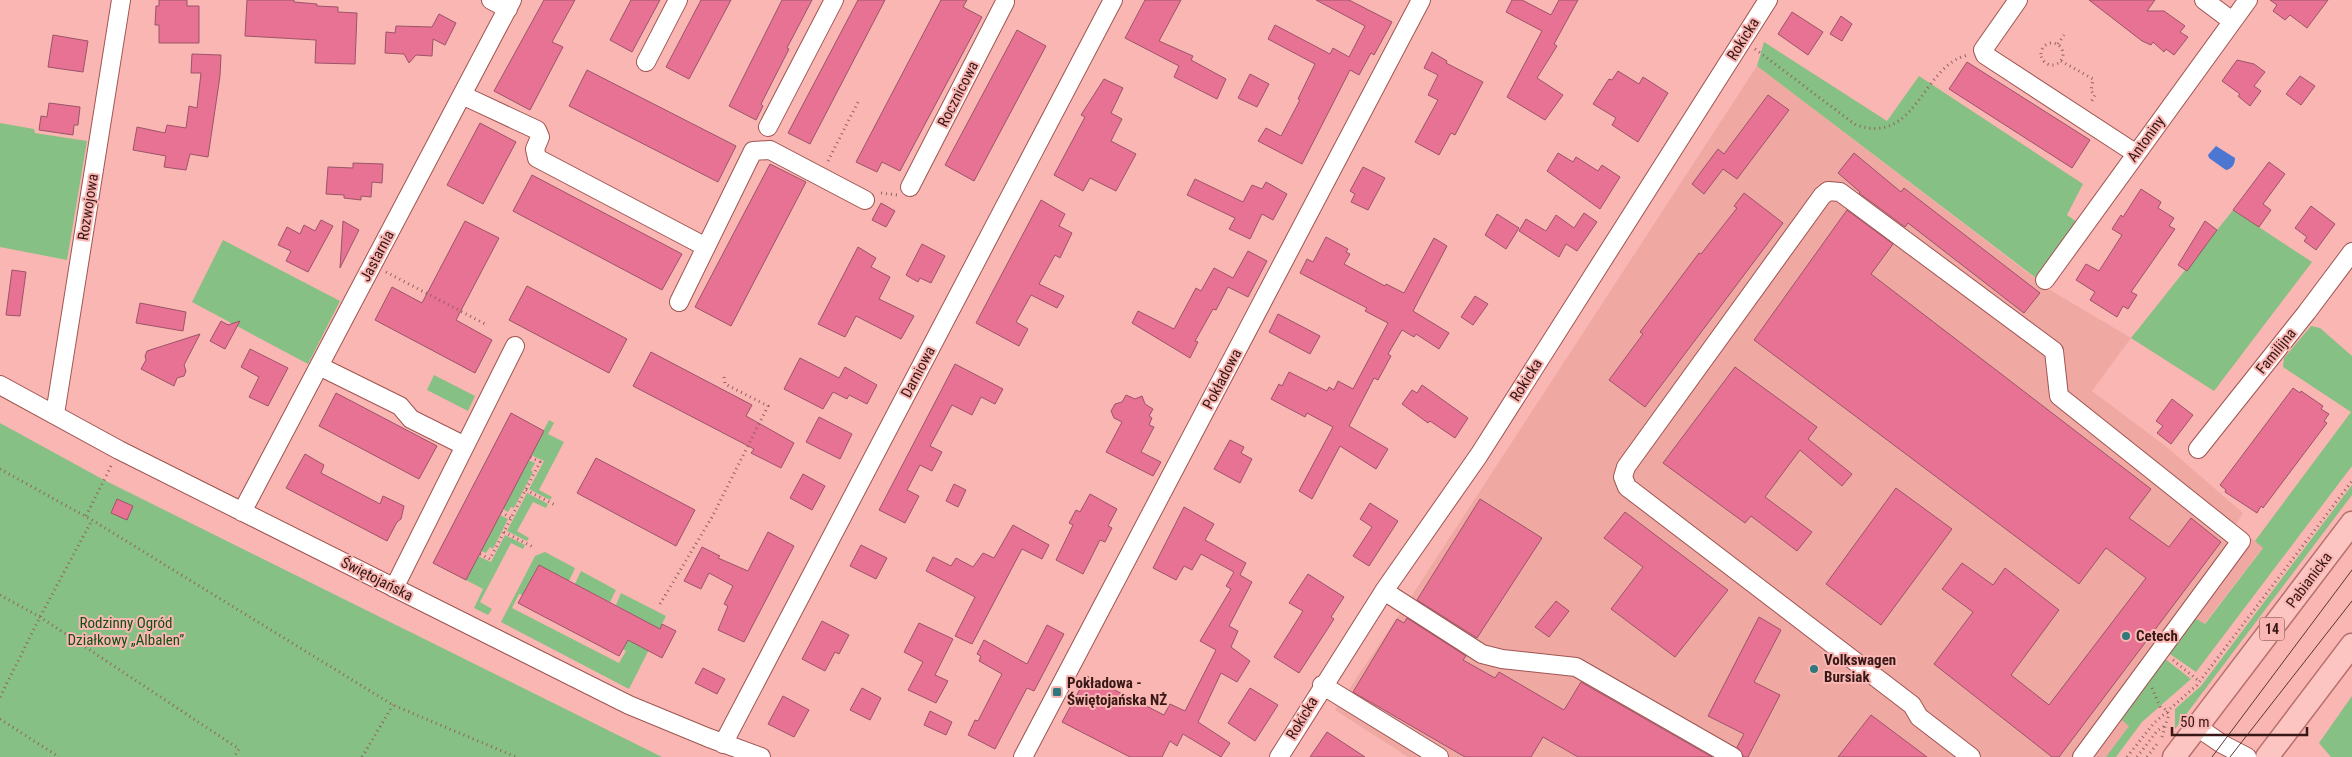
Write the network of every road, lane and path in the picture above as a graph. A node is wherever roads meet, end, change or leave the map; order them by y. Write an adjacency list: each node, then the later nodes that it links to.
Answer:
1 (122, 0): 38 (street, Rozwojowa)
2 (491, 0): 12 (street)
3 (678, 0): 19 (street)
4 (834, 0): 23 (street)
5 (1112, 0): 72 (street, Darniowa)
6 (1421, 0): 78 (street, Pokładowa)
7 (1768, 0): 15 (street, Rokicka)
8 (2018, 0): 17 (street)
9 (2204, 0): 13 (street)
10 (2248, 0): 13 (street, Antoniny)
11 (1009, 2): 26 (street, Rocznicowa)
12 (510, 4): 20 (street, Jastarnia)
13 (2232, 22): 24 (street, Antoniny)
14 (2064, 35): 16 (path)
15 (1743, 40): 17 (path); 57 (street, Rokicka)
16 (2058, 44): 18 (path); 18 (path)
17 (1984, 52): 22 (street)
18 (2061, 60): 22 (path)
19 (646, 62)
20 (462, 95): 28 (street); 35 (street, Jastarnia)
21 (860, 100): 25 (path)
22 (2081, 118): 24 (street)
23 (768, 127)
24 (2135, 153): 31 (street, Antoniny)
25 (827, 164)
26 (910, 187)
27 (864, 200): 28 (street)
28 (706, 247): 32 (street)
29 (2352, 252): 40 (street, Familijna)
30 (385, 272): 33 (path)
31 (2045, 280)
32 (679, 302)
33 (487, 325)
34 (515, 346): 39 (street)
35 (319, 366): 39 (street); 47 (street, Jastarnia)
36 (724, 377): 59 (path)
37 (0, 385): 38 (street, Świętojańska)
38 (55, 414): 47 (street, Świętojańska)
39 (465, 446): 56 (street)
40 (2198, 449)
41 (530, 457): 45 (path)
42 (0, 470): 49 (path)
43 (104, 480): 49 (path)
44 (2352, 481): 63 (path)
45 (526, 490): 46 (path); 50 (path)
46 (555, 505)
47 (242, 512): 56 (street, Świętojańska)
48 (501, 512): 50 (path)
49 (86, 516): 51 (path)
50 (511, 518): 53 (path)
51 (92, 520): 60 (path); 66 (path)
52 (2352, 523): 71 (main road, Pabianicka / 14)
53 (504, 532): 54 (path); 55 (path)
54 (533, 547)
55 (480, 554)
56 (394, 588): 72 (street, Świętojańska)
57 (1384, 591): 64 (street, Rokicka); 81 (street)
58 (0, 595): 60 (path)
59 (660, 604)
60 (40, 617): 65 (path); 74 (path)
61 (2352, 645): 89 (main road)
62 (2160, 650): 63 (path); 82 (street); 83 (street)
63 (2200, 682): 68 (path)
64 (1322, 685): 79 (street, Rokicka); 80 (street)
65 (0, 696)
66 (393, 705): 75 (path); 76 (path)
67 (2163, 707): 68 (path)
68 (2167, 711): 70 (path); 84 (path)
69 (0, 719): 73 (path)
70 (2166, 724): 85 (path); 86 (path)
71 (2198, 727): 87 (main road, Pabianicka / 14); 88 (street)
72 (723, 744): 77 (street, Świętojańska)
73 (59, 757)
74 (234, 757)
75 (362, 757)
76 (516, 757)
77 (761, 757)
78 (1023, 757)
79 (1279, 757)
80 (1439, 757)
81 (1733, 757)
82 (1971, 757)
83 (2082, 757)
84 (2127, 757)
85 (2137, 757)
86 (2147, 757)
87 (2174, 757)
88 (2247, 757)
89 (2267, 757)

